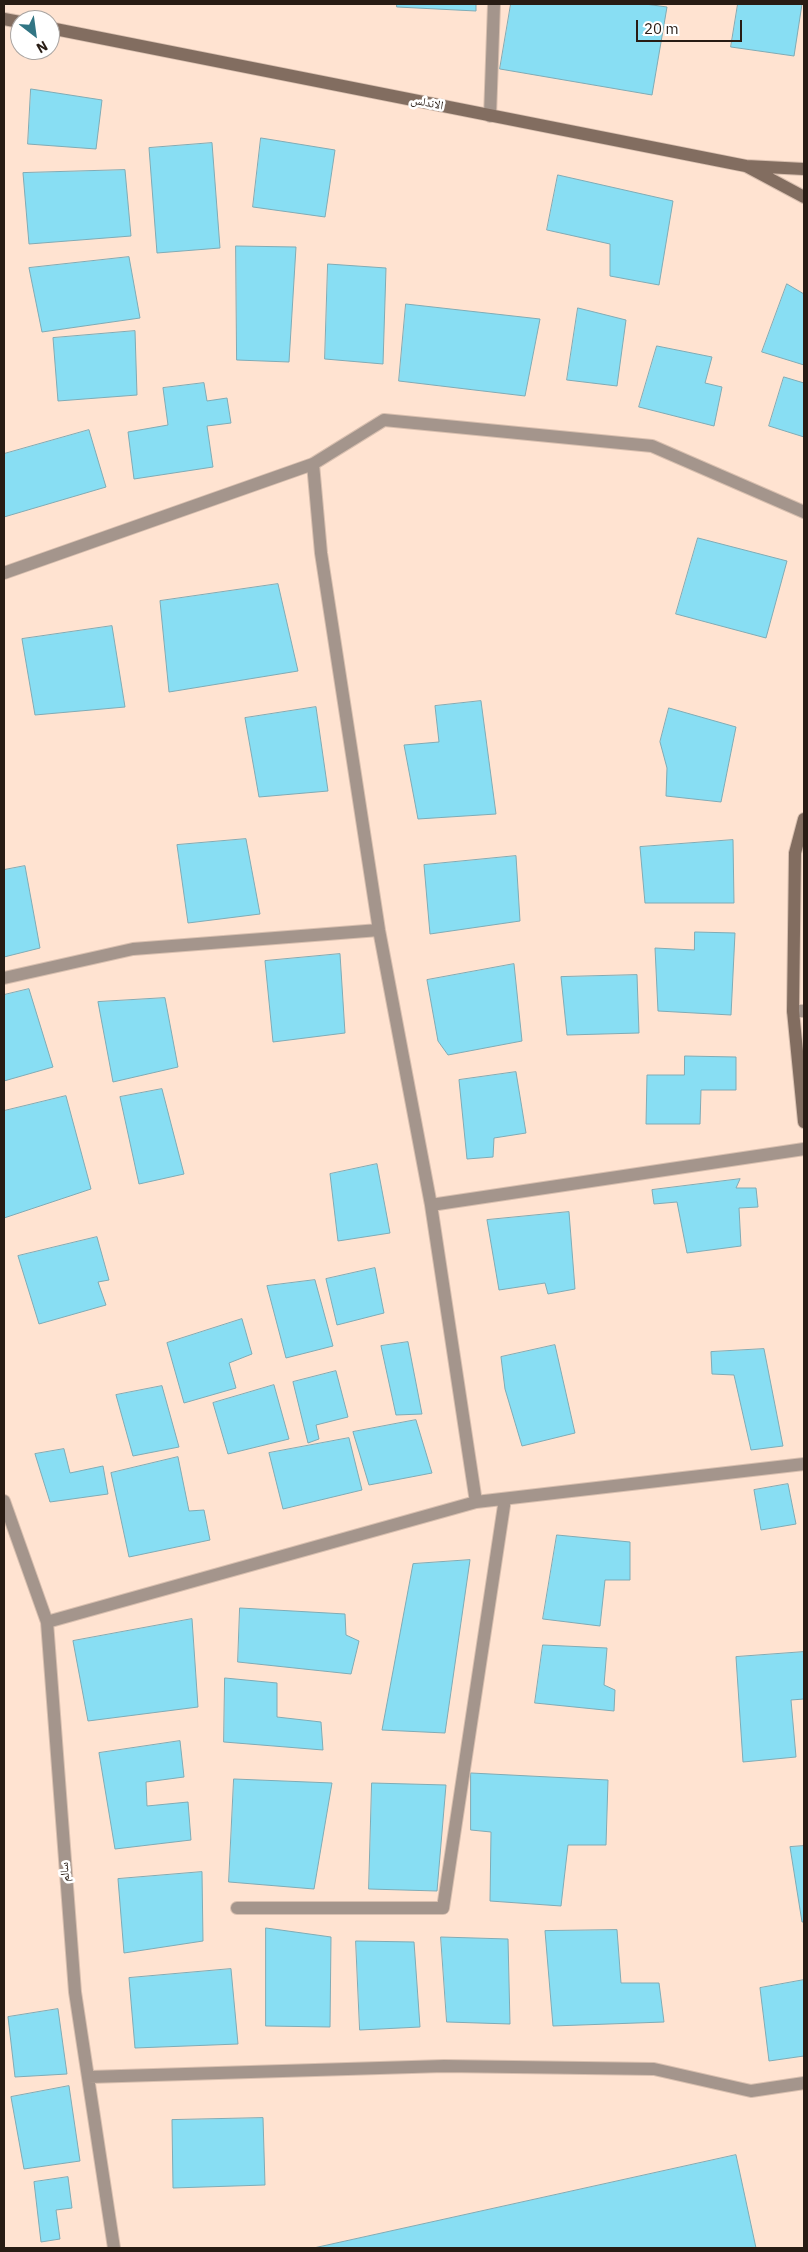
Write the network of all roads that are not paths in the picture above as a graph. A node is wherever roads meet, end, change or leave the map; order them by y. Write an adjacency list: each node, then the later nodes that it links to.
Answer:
1 (494, 4): 3 (street)
2 (60, 30): 3 (street, الاندلس)
3 (490, 116): 4 (street, الاندلس)
4 (746, 166): 5 (street, الاندلس); 6 (street)
5 (804, 169)
6 (804, 197)
7 (313, 464): 8 (street); 9 (street); 11 (street)
8 (804, 512)
9 (4, 573)
10 (804, 819): 13 (street)
11 (379, 930): 12 (street); 16 (street)
12 (4, 978)
13 (799, 1011): 14 (street)
14 (804, 1122)
15 (804, 1149): 16 (street)
16 (431, 1205): 20 (street)
17 (804, 1464): 18 (street)
18 (505, 1499): 20 (street); 22 (street)
19 (4, 1501): 21 (street, سالم)
20 (476, 1502): 21 (street)
21 (46, 1622): 23 (street, سالم)
22 (237, 1908)
23 (89, 2077): 24 (street); 25 (street, سالم)
24 (804, 2083)
25 (114, 2248)

